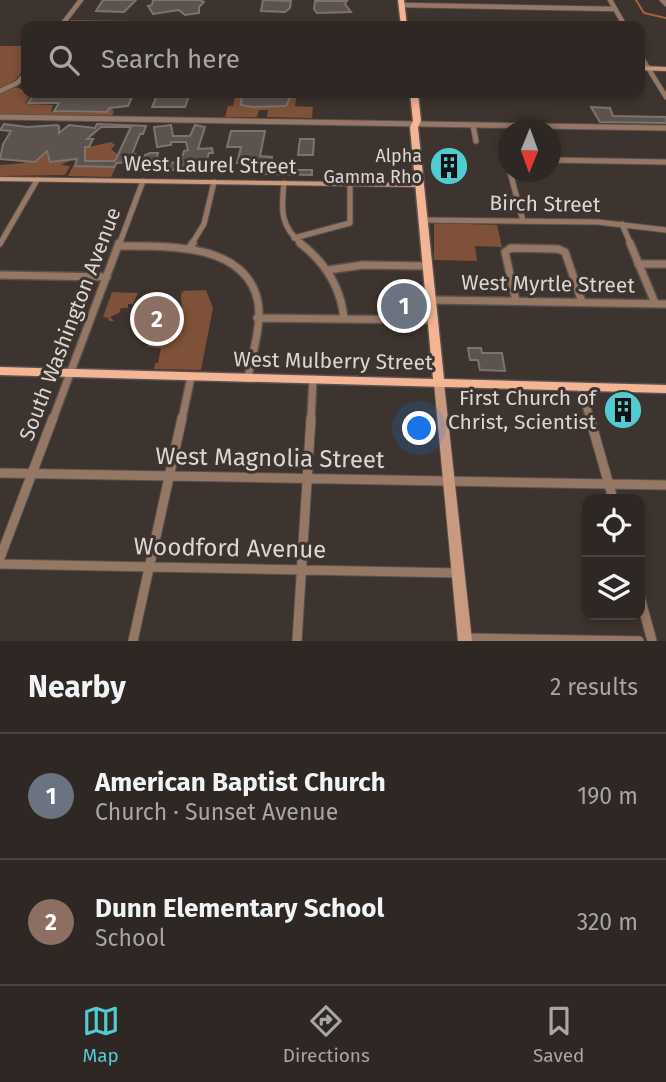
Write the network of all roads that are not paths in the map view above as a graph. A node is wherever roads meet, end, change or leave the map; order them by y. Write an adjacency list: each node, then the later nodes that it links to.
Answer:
1 (80, 0): 9 (street)
2 (536, 0): 7 (street)
3 (610, 0): 8 (street)
4 (662, 0): 6 (street)
5 (401, 2): 7 (street); 10 (main road)
6 (666, 4)
7 (540, 8): 8 (street)
8 (615, 9): 11 (street)
9 (65, 21)
10 (403, 21)
11 (622, 21)
12 (645, 64): 14 (street)
13 (645, 69): 14 (main road)
14 (648, 69): 15 (main road); 18 (street)
15 (666, 69)
16 (21, 79): 17 (street)
17 (0, 90)
18 (666, 97)
19 (408, 98): 22 (main road)
20 (415, 98): 22 (main road)
21 (0, 117): 22 (street)
22 (414, 124): 23 (street); 37 (main road)
23 (473, 125): 24 (street); 27 (street)
24 (498, 126)
25 (561, 127): 26 (street)
26 (666, 128)
27 (476, 141)
28 (561, 160): 29 (street)
29 (666, 162)
30 (0, 179): 31 (main road, West Laurel Street)
31 (37, 180): 32 (main road, West Laurel Street); 43 (street)
32 (143, 181): 33 (main road, West Laurel Street); 44 (street, South Washington Avenue)
33 (214, 182): 35 (main road, West Laurel Street); 45 (street)
34 (512, 182): 39 (street)
35 (284, 183): 36 (main road, West Laurel Street); 42 (street)
36 (350, 184): 37 (main road, West Laurel Street); 42 (street)
37 (419, 185): 38 (main road)
38 (423, 220): 39 (street, Birch Street); 48 (main road)
39 (523, 221): 40 (street, Birch Street)
40 (622, 224): 41 (street, Birch Street); 46 (street)
41 (666, 230)
42 (294, 238): 49 (street)
43 (0, 244)
44 (118, 246): 45 (street); 51 (street, South Washington Avenue)
45 (190, 249): 57 (street)
46 (638, 264): 47 (street); 55 (street)
47 (666, 264)
48 (427, 266): 49 (street); 52 (main road)
49 (327, 270): 58 (street)
50 (0, 275): 51 (street)
51 (107, 277): 61 (street, South Washington Avenue)
52 (430, 300): 53 (street, West Myrtle Street); 59 (main road)
53 (516, 301): 54 (street, West Myrtle Street); 54 (street)
54 (582, 302): 55 (street, West Myrtle Street)
55 (655, 303): 56 (street, West Myrtle Street)
56 (666, 304)
57 (257, 318): 58 (street); 63 (street)
58 (344, 319): 59 (street)
59 (432, 320): 65 (main road)
60 (0, 372): 61 (main road, West Mulberry Street)
61 (70, 374): 62 (main road, West Mulberry Street); 69 (street, South Washington Avenue)
62 (191, 377): 63 (main road, West Mulberry Street); 70 (street)
63 (248, 378): 64 (main road, West Mulberry Street)
64 (313, 379): 65 (main road, West Mulberry Street); 71 (street)
65 (439, 383): 66 (main road, West Mulberry Street); 72 (main road)
66 (581, 387): 67 (main road, West Mulberry Street); 73 (street)
67 (666, 389)
68 (0, 473): 69 (street, West Magnolia Street)
69 (32, 474): 70 (street, West Magnolia Street); 76 (street, South Washington Avenue)
70 (169, 476): 71 (street, West Magnolia Street); 78 (street)
71 (305, 478): 72 (street, West Magnolia Street); 79 (street)
72 (449, 481): 73 (street, West Magnolia Street); 80 (main road)
73 (608, 484): 74 (street, West Magnolia Street); 75 (street)
74 (666, 485)
75 (611, 494)
76 (0, 558)
77 (0, 564): 78 (street, Woodford Avenue)
78 (149, 567): 79 (street, Woodford Avenue); 83 (street)
79 (301, 570): 80 (street, Woodford Avenue); 84 (street)
80 (459, 573): 82 (main road)
81 (645, 615): 86 (street)
82 (465, 639): 85 (street)
83 (132, 641)
84 (296, 641)
85 (639, 641)
86 (652, 641)

